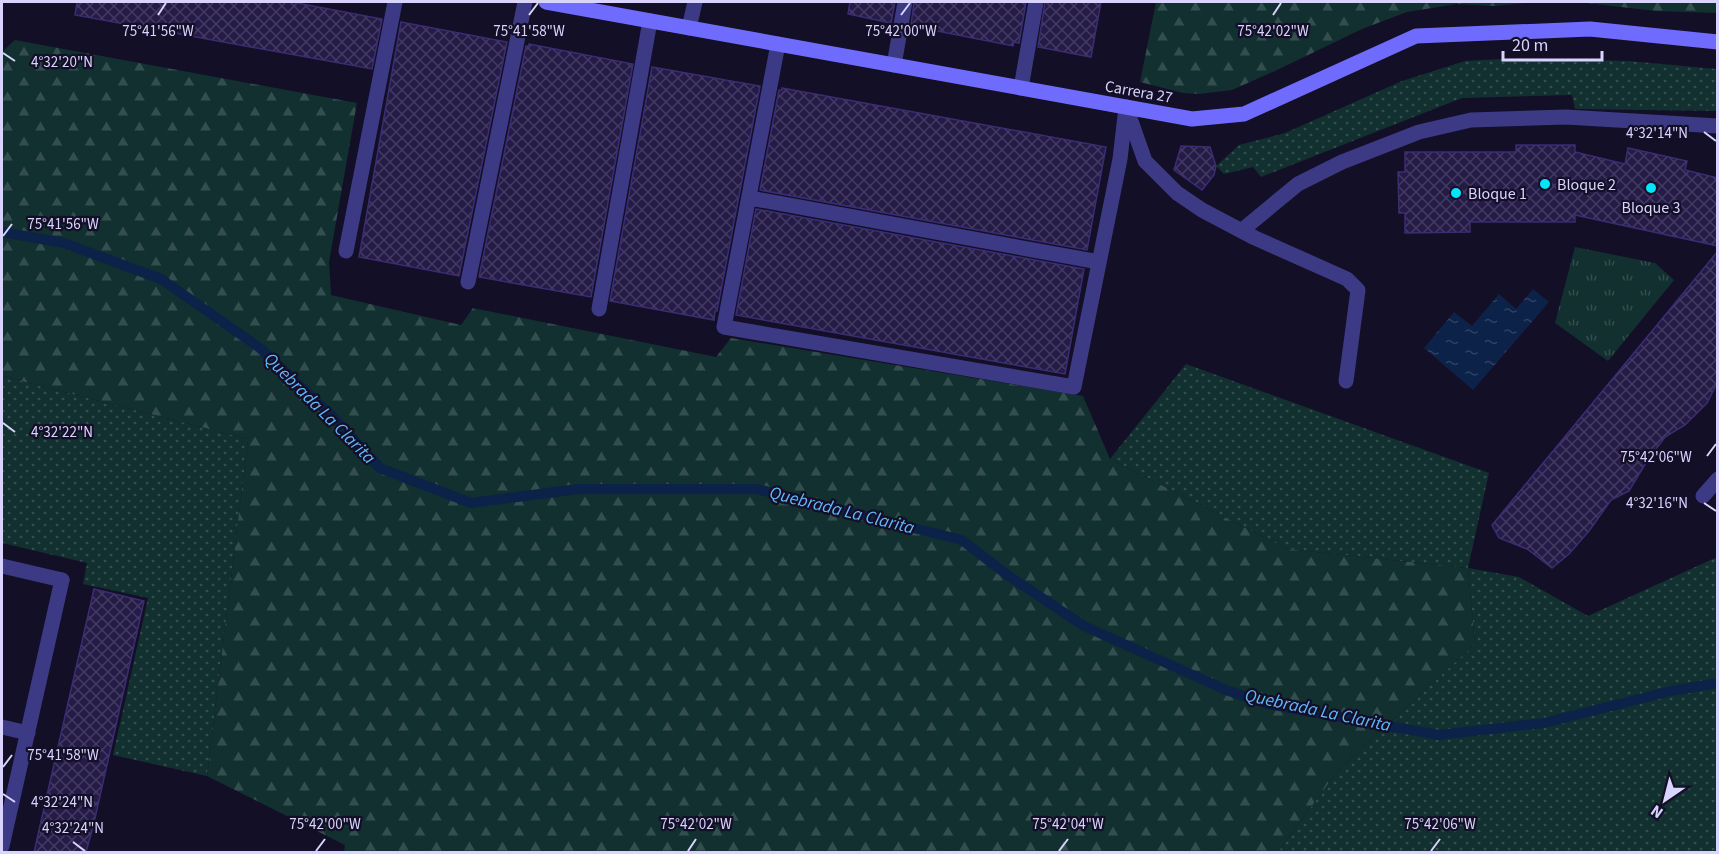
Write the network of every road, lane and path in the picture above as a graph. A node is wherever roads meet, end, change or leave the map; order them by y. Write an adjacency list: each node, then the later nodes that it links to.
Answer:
1 (395, 2): 17 (street)
2 (525, 2): 19 (street)
3 (546, 2): 7 (street, Carrera 27)
4 (695, 2): 8 (street)
5 (905, 2): 11 (street)
6 (1036, 2): 12 (street)
7 (650, 21): 8 (street, Carrera 27); 20 (street)
8 (690, 28): 10 (street, Carrera 27)
9 (1718, 42): 13 (street, Carrera 27)
10 (778, 44): 11 (street, Carrera 27); 15 (street)
11 (894, 65): 12 (street, Carrera 27)
12 (1021, 88): 13 (street, Carrera 27)
13 (1126, 107): 16 (street); 18 (street)
14 (1718, 126): 16 (street)
15 (750, 198): 18 (street); 18 (street)
16 (1241, 231): 21 (street)
17 (346, 251)
18 (1099, 262)
19 (468, 282)
20 (599, 309)
21 (1346, 381)
22 (1718, 479): 23 (street)
23 (1703, 496)
24 (2, 566): 26 (street)
25 (2, 727): 26 (street)
26 (28, 733): 27 (street)
27 (2, 846)

